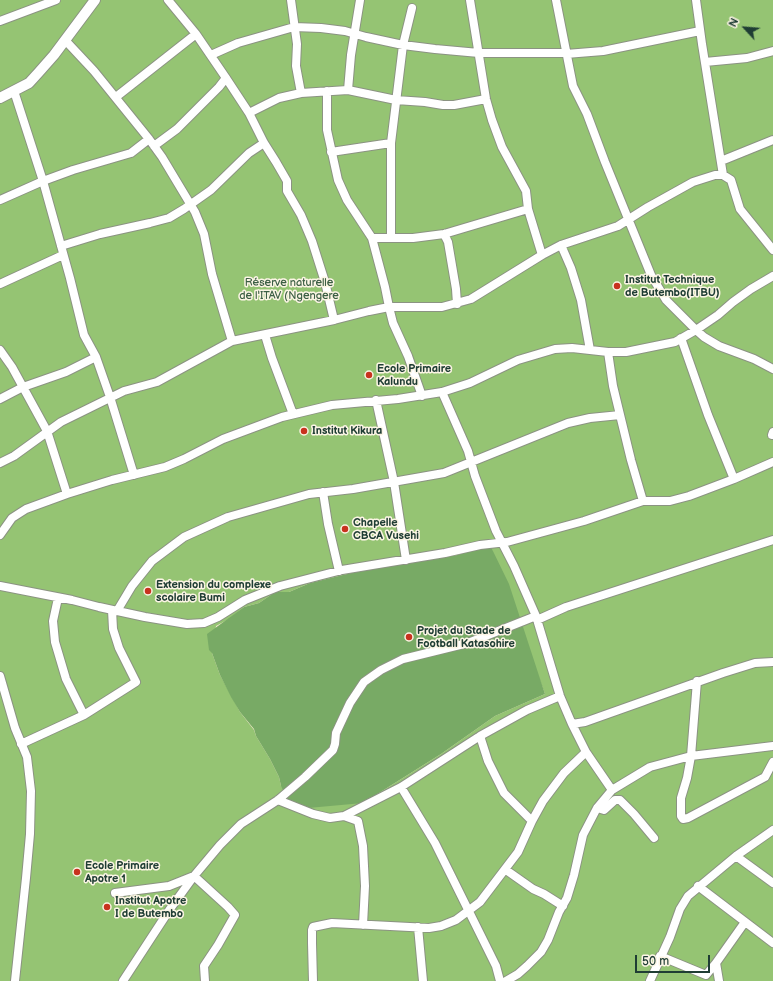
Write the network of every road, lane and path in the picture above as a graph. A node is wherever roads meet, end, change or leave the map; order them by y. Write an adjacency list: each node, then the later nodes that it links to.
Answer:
1 (56, 0): 10 (street)
2 (95, 0): 15 (street)
3 (168, 0): 13 (street)
4 (291, 0): 11 (street)
5 (360, 0): 14 (street)
6 (470, 0): 18 (street)
7 (556, 0): 19 (street)
8 (696, 0): 12 (street)
9 (412, 8): 16 (street)
10 (0, 20)
11 (294, 27): 14 (street); 20 (street); 26 (street)
12 (700, 32): 19 (street); 21 (street)
13 (196, 34): 20 (street); 27 (street)
14 (354, 34): 16 (street); 23 (street)
15 (65, 40): 24 (street); 27 (street)
16 (403, 45): 18 (street); 30 (street)
17 (773, 51): 21 (street)
18 (479, 53): 19 (street); 29 (street)
19 (566, 53): 43 (street)
20 (211, 55): 22 (street)
21 (705, 62): 37 (street)
22 (226, 78): 31 (street); 33 (street)
23 (348, 90): 25 (street); 30 (street)
24 (14, 91): 28 (street); 39 (street)
25 (327, 91): 26 (street); 36 (street)
26 (301, 93): 31 (street)
27 (116, 97): 33 (street)
28 (0, 98)
29 (486, 99): 30 (street); 42 (street)
30 (396, 100): 35 (street)
31 (249, 113): 34 (street)
32 (773, 140): 37 (street)
33 (151, 142): 39 (street); 41 (street)
34 (264, 143): 41 (street); 56 (street)
35 (391, 143): 36 (street); 46 (street)
36 (332, 152): 45 (street)
37 (721, 162): 38 (street)
38 (723, 175): 43 (street); 49 (street)
39 (44, 181): 40 (street); 48 (street)
40 (0, 200)
41 (189, 205): 48 (street); 60 (street)
42 (528, 209): 44 (street); 51 (street)
43 (629, 220): 47 (street); 57 (street)
44 (444, 234): 46 (street); 54 (street)
45 (372, 238): 46 (street); 55 (street)
46 (391, 238)
47 (561, 245): 51 (street); 62 (street)
48 (61, 246): 50 (street)
49 (773, 250)
50 (63, 255): 53 (street); 64 (street)
51 (542, 255): 54 (street)
52 (773, 276): 57 (street)
53 (0, 284)
54 (457, 304): 55 (street)
55 (388, 307): 56 (street); 68 (street)
56 (334, 320): 58 (street)
57 (696, 330): 59 (street); 65 (street)
58 (265, 335): 60 (street); 72 (street)
59 (681, 338): 63 (street); 79 (street)
60 (232, 341): 69 (street)
61 (0, 350): 66 (street)
62 (590, 350): 63 (street); 67 (street)
63 (608, 352): 73 (street)
64 (96, 357): 66 (street); 69 (street)
65 (773, 369)
66 (23, 387): 70 (street); 74 (street)
67 (442, 392): 68 (street); 75 (street)
68 (422, 396): 71 (street)
69 (110, 397): 74 (street); 78 (street)
70 (0, 399)
71 (376, 400): 72 (street); 80 (street)
72 (293, 414): 78 (street)
73 (620, 415): 75 (street); 83 (street)
74 (47, 432): 77 (street); 82 (street)
75 (471, 462): 80 (street); 86 (street)
76 (773, 462): 79 (street)
77 (0, 463)
78 (134, 475): 82 (street)
79 (734, 479): 83 (street)
80 (394, 482): 81 (street); 87 (street)
81 (323, 492): 88 (street); 91 (street)
82 (67, 494): 84 (street)
83 (643, 501): 86 (street)
84 (0, 535)
85 (773, 540): 92 (street)
86 (501, 542): 87 (street); 92 (street)
87 (406, 560): 88 (street)
88 (338, 571): 91 (street)
89 (0, 586): 90 (street)
90 (58, 598): 91 (street); 97 (street)
91 (115, 611): 97 (street)
92 (536, 618): 96 (street); 107 (street)
93 (773, 662): 95 (street)
94 (0, 676): 100 (street)
95 (697, 681): 98 (street); 103 (street)
96 (560, 696): 98 (street); 99 (street)
97 (84, 715): 100 (street)
98 (572, 724): 102 (street)
99 (480, 736): 105 (street); 110 (street)
100 (21, 744): 128 (street)
101 (773, 746): 103 (street)
102 (586, 752): 106 (street); 110 (street)
103 (691, 756): 104 (street); 106 (street)
104 (773, 762)
105 (401, 786): 109 (street); 120 (street)
106 (612, 790): 108 (street)
107 (278, 800): 109 (street); 115 (street)
108 (598, 808): 112 (street); 119 (street)
109 (344, 816): 122 (street)
110 (532, 821): 114 (street)
111 (773, 830): 113 (street)
112 (654, 838)
113 (736, 856): 116 (street); 117 (street)
114 (506, 870): 119 (street); 120 (street)
115 (194, 876): 118 (street); 129 (street); 130 (street)
116 (773, 883)
117 (698, 886): 121 (street); 125 (street)
118 (115, 893)
119 (563, 906): 134 (street)
120 (468, 911): 123 (street); 133 (street)
121 (745, 922): 124 (street); 126 (street)
122 (363, 925): 123 (street); 131 (street)
123 (418, 927): 132 (street)
124 (773, 943)
125 (660, 956): 127 (street); 135 (street)
126 (716, 963): 127 (street); 136 (street)
127 (704, 978)
128 (15, 981)
129 (123, 981)
130 (205, 981)
131 (313, 981)
132 (423, 981)
133 (500, 981)
134 (506, 981)
135 (650, 981)
136 (719, 981)

